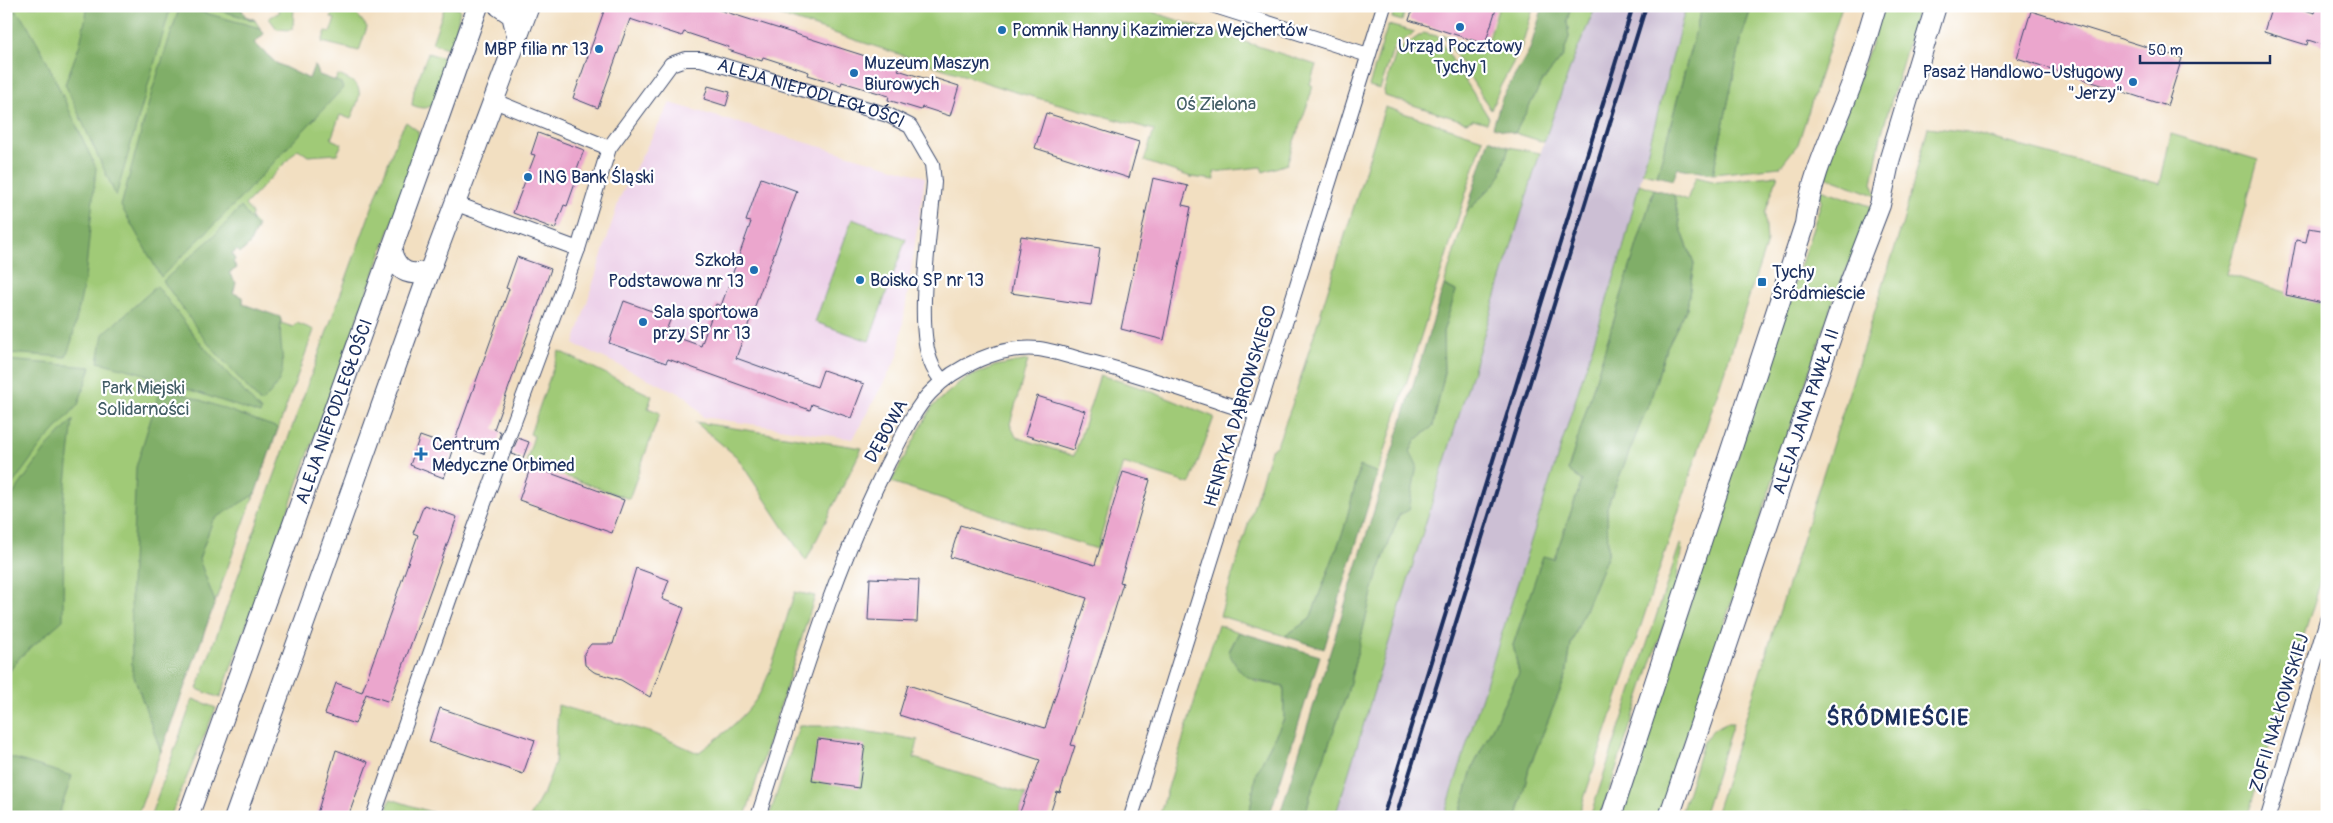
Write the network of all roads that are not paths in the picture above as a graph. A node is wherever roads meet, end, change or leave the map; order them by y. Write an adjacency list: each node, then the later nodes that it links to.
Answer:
1 (499, 6): 10 (street)
2 (529, 6): 10 (street)
3 (1215, 6): 11 (street)
4 (1384, 6): 11 (street, HENRYKA DĄBROWSKIEGO)
5 (1876, 6): 26 (street)
6 (1928, 6): 9 (street)
7 (1936, 6): 9 (street, ALEJA JANA PAWŁA II)
8 (480, 10): 16 (street, ALEJA NIEPODLEGŁOŚCI)
9 (1929, 29): 27 (street, ALEJA JANA PAWŁA II)
10 (517, 35): 12 (street)
11 (1368, 55): 19 (street, HENRYKA DĄBROWSKIEGO)
12 (492, 100): 13 (street); 14 (street)
13 (609, 148): 15 (street, ALEJA NIEPODLEGŁOŚCI); 18 (street, ALEJA NIEPODLEGŁOŚCI)
14 (454, 203): 15 (street); 17 (street)
15 (578, 249): 23 (street, ALEJA NIEPODLEGŁOŚCI)
16 (392, 254): 17 (street); 21 (street, ALEJA NIEPODLEGŁOŚCI)
17 (430, 270): 22 (street)
18 (942, 382): 19 (street, DĘBOWA); 24 (street, DĘBOWA)
19 (1257, 414): 25 (street, HENRYKA DĄBROWSKIEGO)
20 (2327, 620): 28 (street, ZOFII NAŁKOWSKIEJ)
21 (188, 817)
22 (235, 817)
23 (373, 817)
24 (758, 817)
25 (1131, 817)
26 (1611, 817)
27 (1669, 817)
28 (2268, 817)

